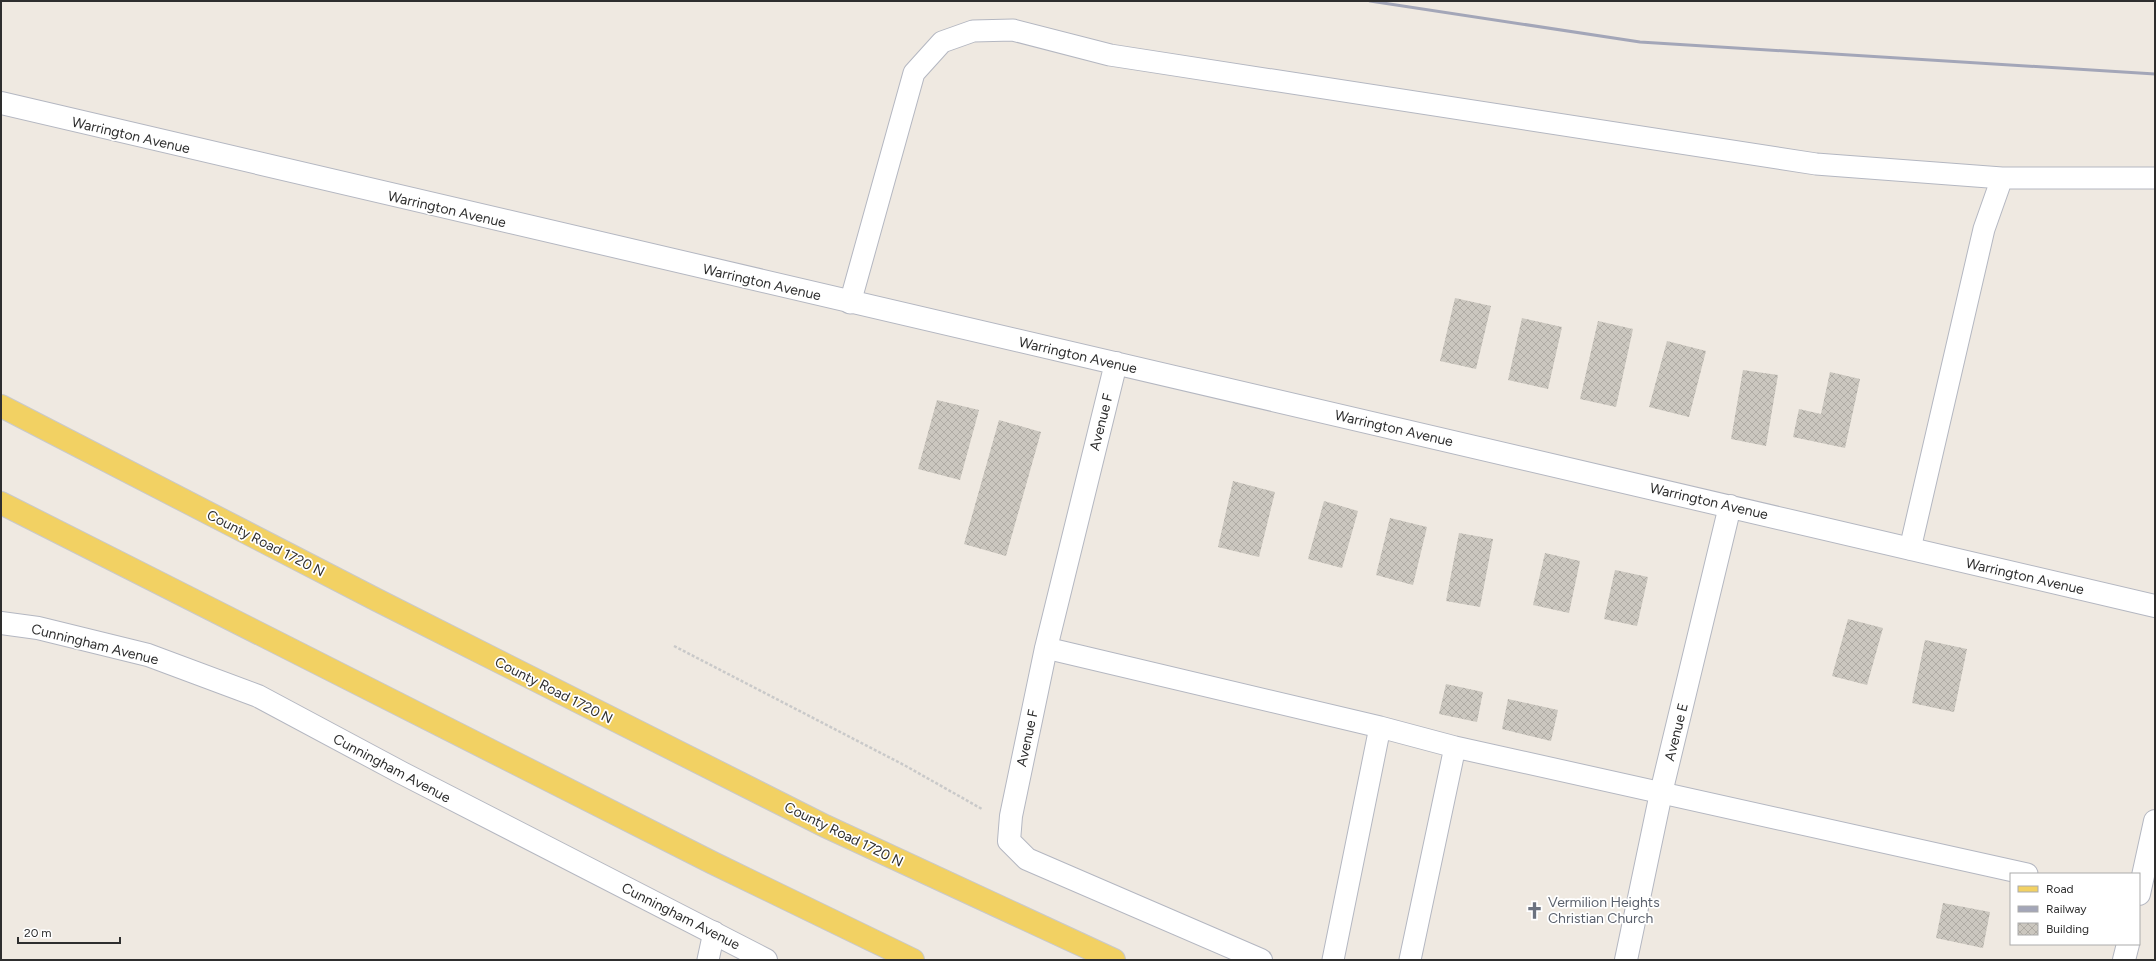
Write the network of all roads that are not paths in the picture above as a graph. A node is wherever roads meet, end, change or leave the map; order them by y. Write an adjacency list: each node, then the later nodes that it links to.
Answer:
1 (1, 103): 4 (street, Warrington Avenue)
2 (2002, 178): 3 (lane); 4 (lane); 9 (lane)
3 (2155, 178)
4 (850, 303): 5 (street, Warrington Avenue)
5 (1116, 363): 8 (street, Warrington Avenue); 12 (street, Avenue F)
6 (1, 406): 24 (main road, County Road 1720 N)
7 (1, 503): 23 (main road)
8 (1730, 506): 9 (street, Warrington Avenue); 15 (street, Avenue E)
9 (1910, 549): 10 (street, Warrington Avenue)
10 (2155, 606)
11 (1, 623): 19 (street, Cunningham Avenue)
12 (1046, 648): 13 (lane); 25 (street, Avenue F)
13 (1380, 727): 14 (lane); 26 (lane)
14 (1455, 747): 15 (lane); 27 (lane)
15 (1661, 793): 17 (lane); 28 (street, Avenue E)
16 (2155, 821): 18 (street)
17 (2022, 873)
18 (2140, 889)
19 (714, 932): 21 (lane); 22 (street, Cunningham Avenue)
20 (2128, 945): 29 (street)
21 (708, 960)
22 (766, 960)
23 (913, 960)
24 (1114, 960)
25 (1261, 960)
26 (1333, 960)
27 (1410, 960)
28 (1626, 960)
29 (2124, 960)

